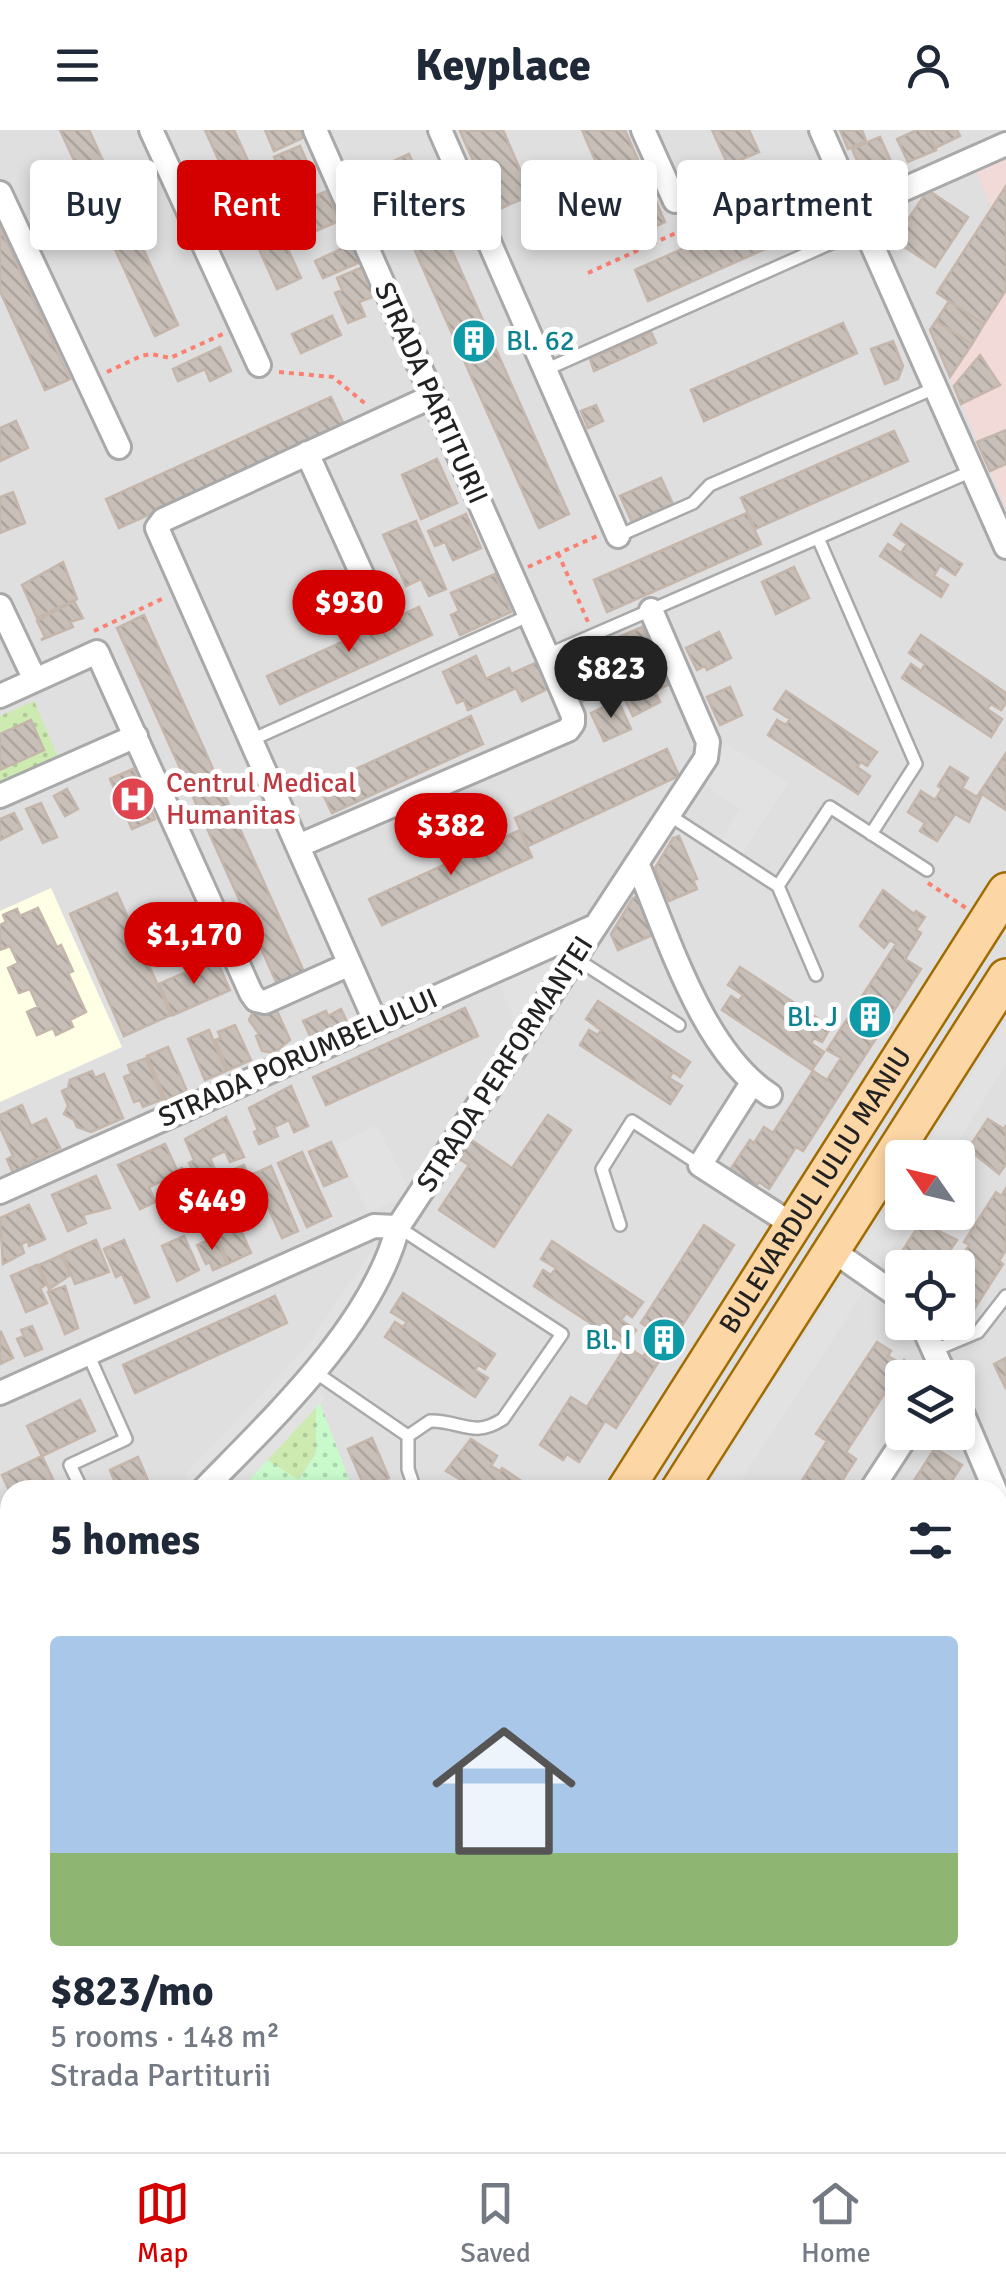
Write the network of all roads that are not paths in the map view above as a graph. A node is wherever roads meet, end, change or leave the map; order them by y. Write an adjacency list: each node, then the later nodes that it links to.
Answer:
1 (151, 130): 13 (street)
2 (315, 130): 16 (street, STRADA PARTITURII)
3 (440, 130): 14 (street)
4 (643, 130): 10 (street)
5 (821, 130): 7 (street)
6 (1006, 144): 9 (street)
7 (834, 160)
8 (0, 193): 17 (street)
9 (908, 195)
10 (675, 201)
11 (816, 250): 14 (lane)
12 (875, 250): 15 (street)
13 (259, 365)
14 (545, 370): 20 (street)
15 (935, 388): 19 (street); 20 (lane)
16 (433, 396): 18 (street); 26 (street, STRADA PARTITURII)
17 (119, 447)
18 (307, 453): 23 (street); 31 (street)
19 (972, 472): 21 (lane); 22 (street)
20 (617, 532)
21 (818, 538): 25 (lane); 34 (lane)
22 (1006, 548)
23 (365, 581)
24 (0, 606): 28 (street)
25 (651, 610): 27 (lane); 33 (street, STRADA PERFORMANȚEI)
26 (528, 616): 27 (street, STRADA PARTITURII); 31 (lane)
27 (548, 655): 35 (street, STRADA PARTITURII)
28 (35, 680): 29 (street); 30 (street)
29 (0, 696)
30 (136, 736): 32 (street); 42 (street)
31 (251, 740): 35 (street)
32 (0, 796)
33 (669, 815): 36 (street, STRADA PERFORMANȚEI); 38 (lane)
34 (871, 834): 37 (lane); 38 (lane)
35 (298, 846): 42 (street)
36 (637, 863): 40 (street, STRADA PERFORMANȚEI); 47 (street)
37 (927, 870)
38 (778, 886): 43 (lane)
39 (1006, 891): 50 (main road, BULEVARDUL IULIU MANIU)
40 (596, 926): 41 (street, STRADA PERFORMANȚEI); 45 (street, STRADA PORUMBELULUI)
41 (574, 958): 46 (lane); 51 (street, STRADA PERFORMANȚEI)
42 (350, 964): 45 (street)
43 (816, 975)
44 (1006, 977): 52 (main road, BULEVARDUL IULIU MANIU)
45 (376, 1023): 48 (street, STRADA PORUMBELULUI)
46 (678, 1025)
47 (700, 1165): 49 (lane); 50 (street)
48 (0, 1192)
49 (620, 1224)
50 (793, 1225): 52 (main road); 67 (main road, BULEVARDUL IULIU MANIU)
51 (398, 1227): 57 (street); 59 (street, STRADA PERFORMANȚEI); 61 (lane)
52 (832, 1250): 53 (street); 68 (main road, BULEVARDUL IULIU MANIU)
53 (885, 1287)
54 (1006, 1296): 56 (lane)
55 (930, 1340): 56 (street)
56 (935, 1350): 58 (street)
57 (88, 1354): 60 (street); 64 (lane)
58 (939, 1360)
59 (315, 1372): 61 (lane); 65 (street, STRADA PERFORMANȚEI)
60 (0, 1393)
61 (408, 1436): 66 (lane)
62 (975, 1443): 70 (street)
63 (897, 1450): 69 (street)
64 (77, 1480)
65 (212, 1480)
66 (412, 1480)
67 (630, 1480)
68 (686, 1480)
69 (878, 1480)
70 (991, 1480)

